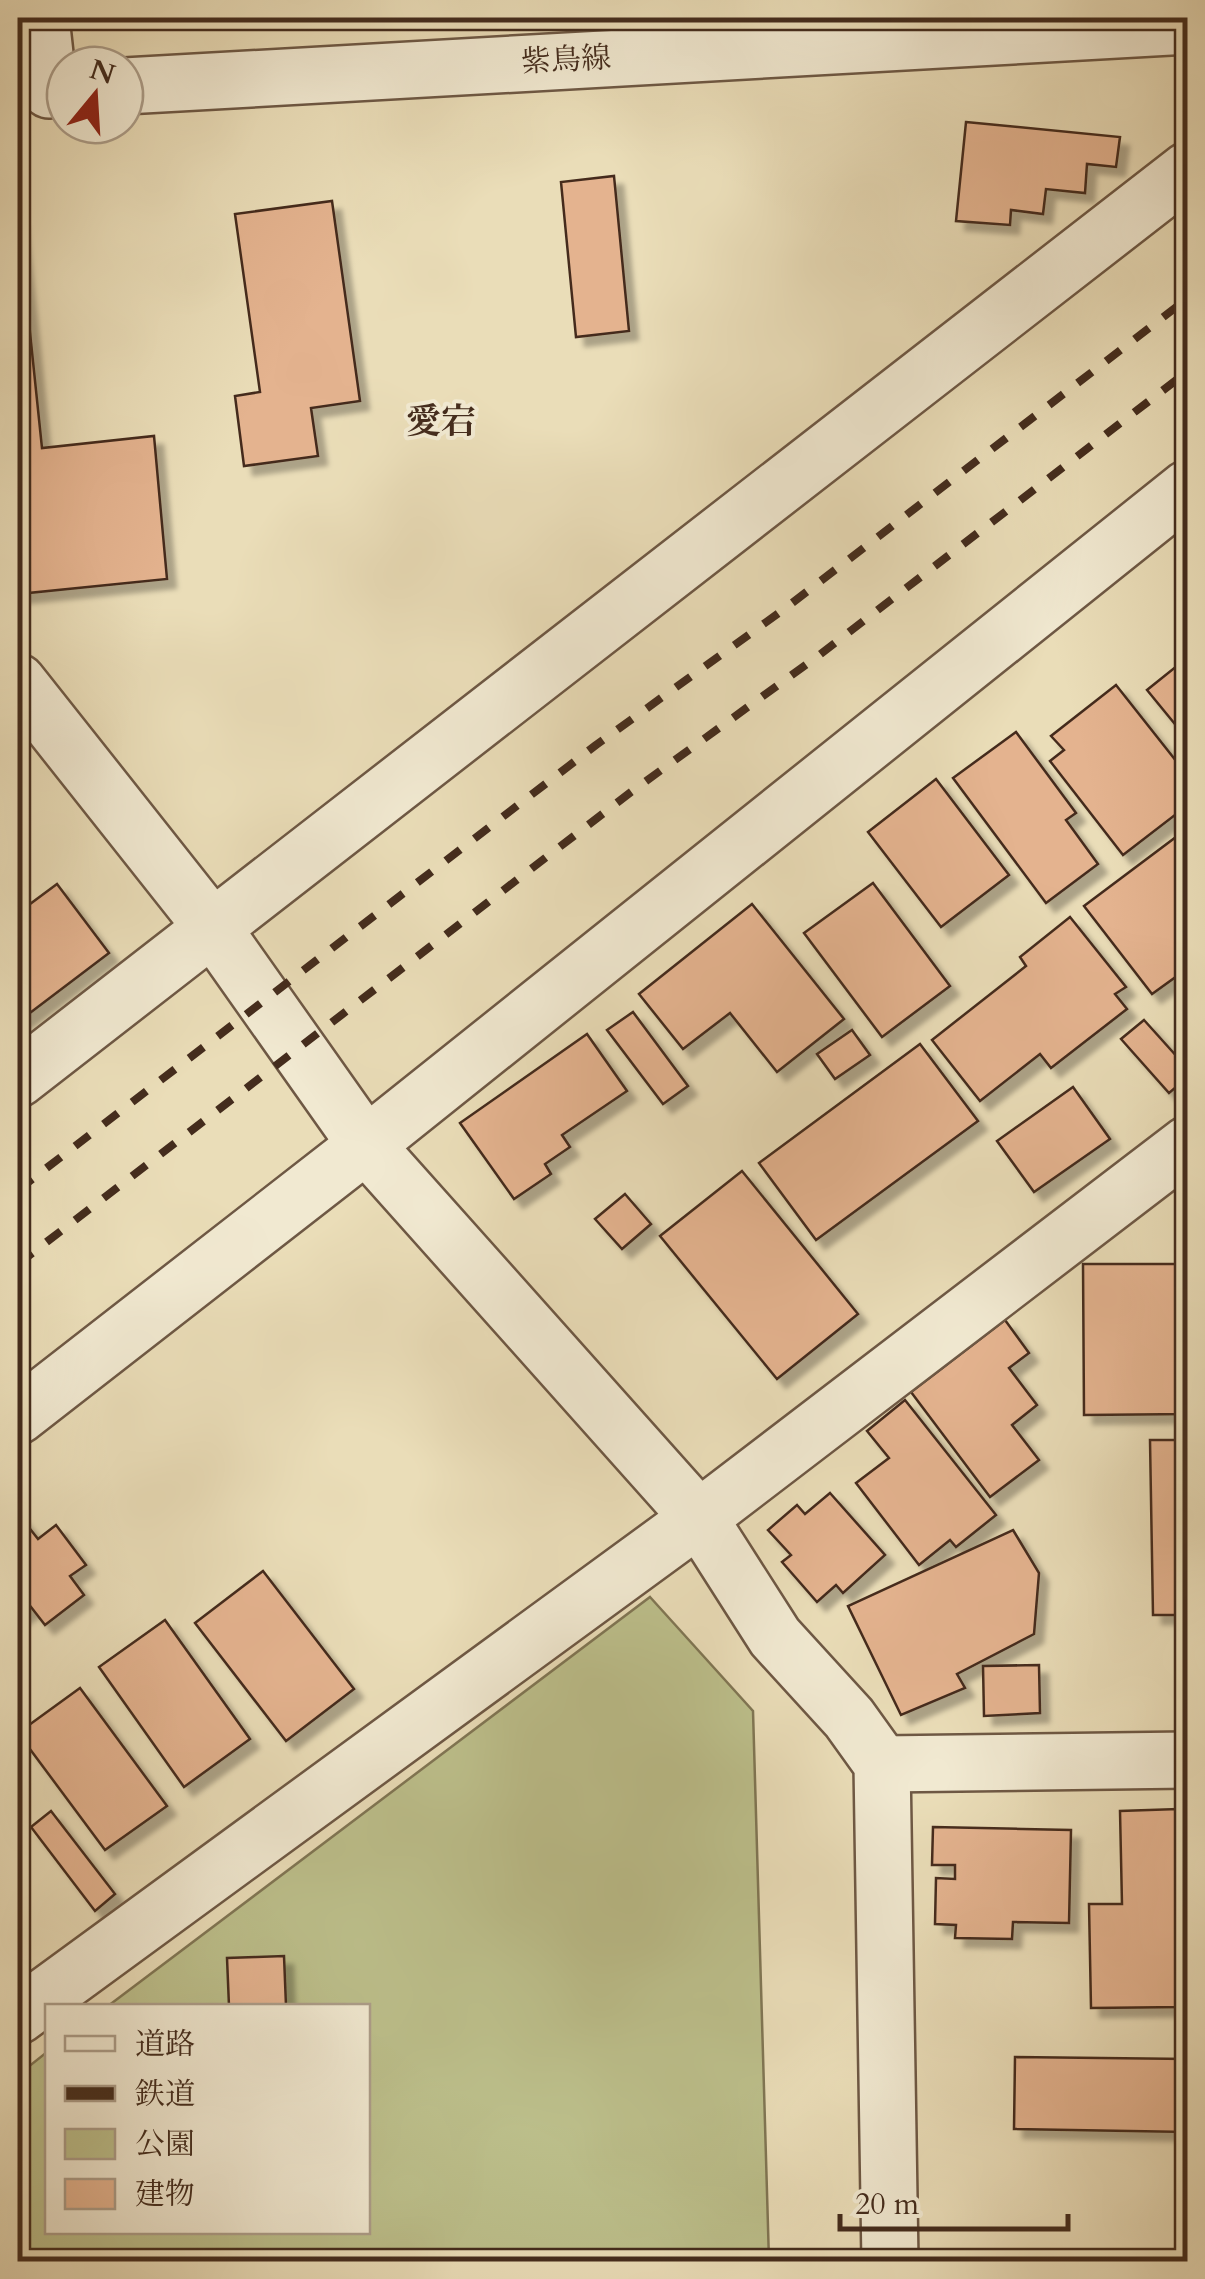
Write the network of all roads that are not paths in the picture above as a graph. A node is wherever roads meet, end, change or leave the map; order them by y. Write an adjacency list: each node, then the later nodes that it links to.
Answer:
1 (41, 18): 4 (street)
2 (1188, 26): 3 (street, 紫鳥線)
3 (145, 85)
4 (44, 91)
5 (1188, 170): 8 (street)
6 (1188, 488): 11 (street)
7 (18, 682): 8 (street)
8 (212, 927): 9 (street); 11 (street)
9 (18, 1079)
10 (1188, 1144): 12 (street)
11 (366, 1146): 13 (street); 14 (street)
12 (1161, 1187): 14 (street)
13 (18, 1416)
14 (699, 1518): 16 (street); 17 (street)
15 (1188, 1760): 16 (street)
16 (882, 1764): 18 (street)
17 (18, 2016)
18 (890, 2262)

